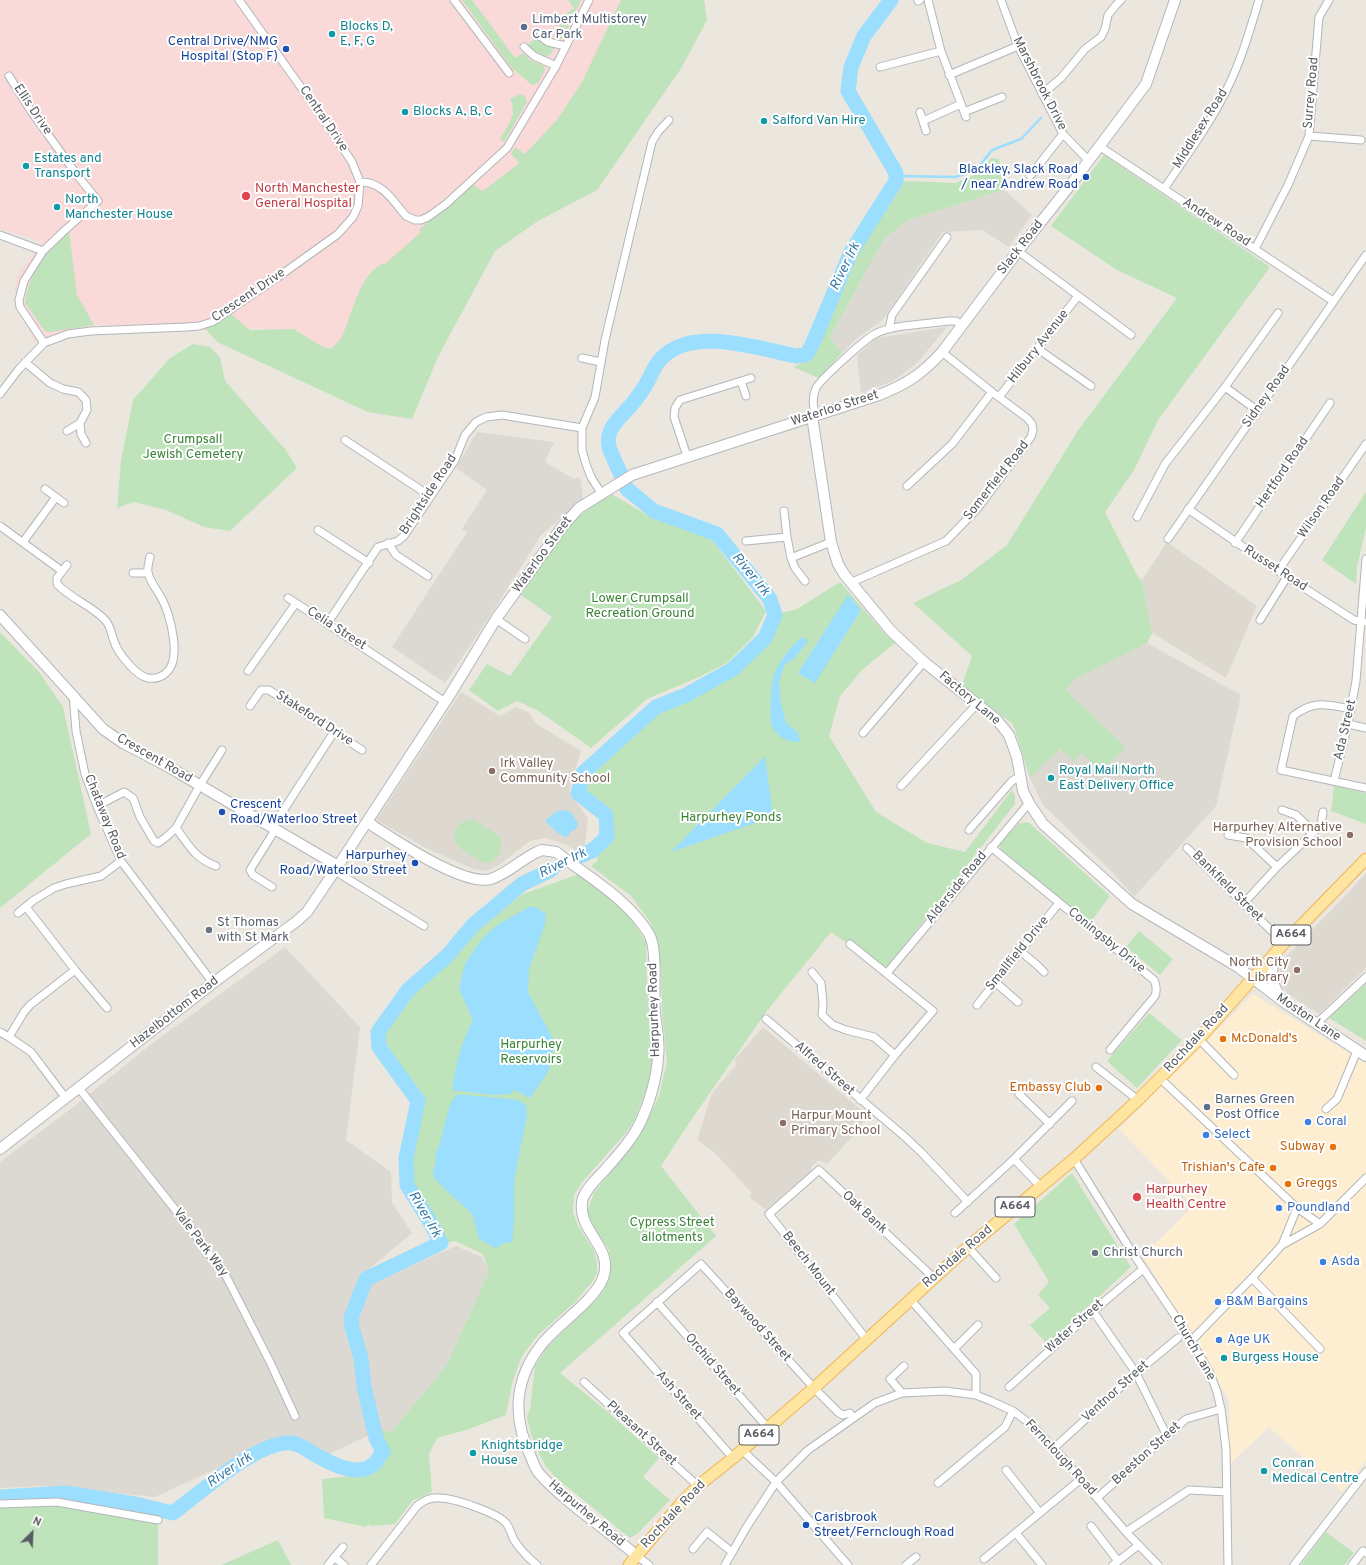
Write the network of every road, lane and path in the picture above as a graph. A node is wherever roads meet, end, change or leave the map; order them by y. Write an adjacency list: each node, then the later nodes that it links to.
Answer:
1 (238, 0): 33 (street, Central Drive)
2 (454, 0): 17 (street)
3 (589, 0): 11 (street)
4 (928, 0): 14 (street)
5 (1001, 0): 12 (street, Marshbrook Drive)
6 (1121, 0): 20 (street)
7 (1175, 0): 30 (street, Slack Road)
8 (1259, 0): 34 (street, Middlesex Road)
9 (1328, 0): 28 (street, Surrey Road)
10 (540, 36): 11 (street)
11 (566, 46): 15 (street)
12 (1018, 46): 18 (street); 20 (street, Marshbrook Drive)
13 (524, 47): 15 (street)
14 (940, 51): 16 (street); 18 (street)
15 (556, 66): 33 (street)
16 (880, 67)
17 (509, 73)
18 (949, 75): 22 (street)
19 (9, 76): 39 (street, Ellis Drive)
20 (1042, 94): 27 (street, Marshbrook Drive)
21 (1002, 97): 22 (street)
22 (961, 104): 25 (street)
23 (920, 112): 25 (street)
24 (669, 120): 52 (street)
25 (923, 121): 26 (street)
26 (926, 131)
27 (1063, 134): 31 (street, Marshbrook Drive); 32 (street)
28 (1309, 136): 29 (street); 37 (street, Surrey Road)
29 (1361, 140)
30 (1099, 146): 31 (street, Slack Road); 34 (street, Andrew Road)
31 (1089, 161): 38 (street, Slack Road)
32 (1030, 176)
33 (360, 182): 47 (street, Crescent Drive)
34 (1164, 189): 37 (street, Andrew Road)
35 (0, 235): 39 (street)
36 (947, 237): 45 (street)
37 (1255, 249): 42 (street, Andrew Road)
38 (1018, 251): 41 (street); 44 (street, Slack Road)
39 (43, 252): 47 (street)
40 (1366, 255): 42 (street, Sidney Road)
41 (1078, 296): 46 (street); 48 (street, Hilbury Avenue)
42 (1334, 301): 62 (street, Sidney Road)
43 (1278, 313): 56 (street)
44 (962, 326): 45 (street); 49 (street, Waterloo Street)
45 (889, 329): 63 (street)
46 (1131, 335)
47 (44, 343): 51 (street)
48 (1038, 349): 55 (street); 60 (street, Hilbury Avenue)
49 (942, 352): 57 (street, Somerfield Road); 63 (street, Waterloo Street)
50 (582, 358): 52 (street)
51 (25, 362): 58 (street); 64 (street)
52 (601, 362): 65 (street)
53 (751, 378): 54 (street)
54 (741, 381): 59 (street); 70 (street)
55 (1091, 386)
56 (1225, 387): 62 (street); 79 (street)
57 (992, 392): 60 (street, Somerfield Road); 71 (street)
58 (0, 394)
59 (746, 396)
60 (999, 398): 99 (street, Somerfield Road)
61 (1330, 403): 88 (street, Hertford Road)
62 (1258, 411): 77 (street, Sidney Road)
63 (814, 416): 70 (street, Waterloo Street); 86 (street, Factory Lane)
64 (80, 423): 66 (street); 68 (street)
65 (582, 428): 73 (street); 74 (street, Brightside Road)
66 (67, 431)
67 (345, 440): 74 (street)
68 (86, 443)
69 (1366, 444): 93 (street, Wilson Road)
70 (687, 456): 73 (street, Waterloo Street)
71 (907, 486)
72 (45, 489): 75 (street)
73 (601, 493): 103 (street, Waterloo Street)
74 (430, 496): 87 (street, Brightside Road)
75 (56, 497): 76 (street); 85 (street)
76 (64, 503)
77 (1188, 509): 83 (street, Sidney Road); 88 (street, Russet Road)
78 (784, 511): 82 (street)
79 (1138, 517)
80 (0, 526): 85 (street)
81 (318, 530): 92 (street)
82 (787, 537): 84 (street); 90 (street)
83 (1168, 539)
84 (746, 541)
85 (23, 542): 95 (street)
86 (831, 542): 90 (street); 99 (street, Factory Lane)
87 (388, 543): 92 (street, Brightside Road); 96 (street)
88 (1235, 543): 93 (street, Russet Road)
89 (150, 557): 95 (street)
90 (791, 558): 98 (street)
91 (1366, 559): 105 (street, Ada Street)
92 (369, 563): 106 (street, Brightside Road)
93 (1278, 571): 97 (street, Russet Road)
94 (133, 573): 95 (street)
95 (148, 573)
96 (428, 576)
97 (1287, 577): 104 (street); 105 (street, Russet Road)
98 (805, 581)
99 (850, 583): 108 (street, Factory Lane)
100 (288, 598): 101 (street)
101 (296, 603): 106 (street, Celia Street); 109 (street, Celia Street)
102 (0, 615): 110 (street, Crescent Road)
103 (496, 620): 107 (street); 111 (street, Waterloo Street)
104 (1260, 620)
105 (1364, 622): 114 (street, Ada Street)
106 (327, 624): 111 (street, Celia Street)
107 (525, 639)
108 (924, 662): 112 (street, Factory Lane); 118 (street)
109 (248, 671)
110 (72, 694): 123 (street, Crescent Road); 127 (street, Chataway Road)
111 (445, 702): 130 (street, Waterloo Street)
112 (977, 704): 121 (street, Factory Lane); 124 (street)
113 (250, 706): 117 (street, Stakeford Drive)
114 (1351, 709): 115 (street, Ada Street); 122 (street)
115 (1348, 724): 116 (street); 122 (street, Ada Street)
116 (1366, 728)
117 (334, 732): 120 (street, Stakeford Drive); 132 (street)
118 (864, 733)
119 (222, 750): 123 (street)
120 (362, 750)
121 (1020, 776): 126 (street, Factory Lane); 133 (street)
122 (1334, 781): 125 (street)
123 (200, 785): 131 (street); 132 (street, Crescent Road)
124 (901, 786)
125 (1366, 788)
126 (1028, 803): 136 (street, Alderside Road); 157 (street, Factory Lane)
127 (97, 806): 131 (street); 139 (street, Chataway Road)
128 (1282, 810): 134 (street)
129 (1323, 812): 134 (street)
130 (367, 822): 142 (street, Waterloo Street); 243 (street, Harpurhey Road)
131 (176, 828): 140 (street)
132 (274, 829): 142 (street, Crescent Road); 143 (street)
133 (969, 830)
134 (1314, 832): 141 (street)
135 (1228, 835): 141 (street)
136 (991, 847): 144 (street, Coningsby Drive); 155 (street, Alderside Road)
137 (1187, 848): 145 (street, Bankfield Street)
138 (1366, 859): 150 (main road, Rochdale Road / A664)
139 (121, 861): 146 (street); 159 (street, Chataway Road)
140 (216, 866)
141 (1277, 867): 145 (street)
142 (336, 868): 148 (street); 159 (street, Hazelbottom Road)
143 (272, 887)
144 (1059, 903): 151 (street, Smallfield Drive); 169 (street, Coningsby Drive)
145 (1244, 903): 150 (street, Bankfield Street)
146 (26, 907): 147 (street); 152 (street)
147 (18, 913)
148 (424, 926)
149 (850, 944): 155 (street)
150 (1282, 945): 157 (main road, Rochdale Road / A664); 161 (street)
151 (1020, 951): 154 (street); 158 (street, Smallfield Drive)
152 (75, 970): 163 (street); 167 (street)
153 (812, 972): 171 (street)
154 (1044, 972)
155 (887, 974): 171 (street)
156 (1366, 977): 165 (street)
157 (1252, 978): 161 (street, Moston Lane); 168 (main road, Rochdale Road / A664)
158 (995, 982): 160 (street); 162 (street, Smallfield Drive)
159 (213, 983): 175 (street, Hazelbottom Road)
160 (1018, 1002)
161 (1284, 1002): 165 (street, Moston Lane)
162 (977, 1005)
163 (106, 1008)
164 (766, 1019): 178 (street, Alfred Street)
165 (1316, 1024): 170 (street, Moston Lane)
166 (0, 1032): 167 (street)
167 (9, 1037): 177 (street)
168 (1199, 1039): 173 (street); 179 (main road, Rochdale Road / A664)
169 (1110, 1050)
170 (1362, 1053): 181 (street)
171 (895, 1055): 178 (street)
172 (1096, 1066): 179 (street)
173 (1234, 1075)
174 (1164, 1083): 190 (street)
175 (78, 1087): 177 (street, Hazelbottom Road); 217 (street, Vale Park Way)
176 (1019, 1094): 182 (street)
177 (66, 1097): 183 (street, Hazelbottom Road)
178 (860, 1100): 189 (street, Alfred Street)
179 (1138, 1100): 185 (main road, Rochdale Road / A664)
180 (1072, 1101): 182 (street)
181 (1326, 1109)
182 (1050, 1124): 184 (street)
183 (0, 1149)
184 (1014, 1159): 187 (street); 189 (street)
185 (1074, 1159): 187 (main road, Rochdale Road / A664); 195 (street, Church Lane)
186 (1366, 1178): 192 (street)
187 (1040, 1186): 194 (main road, Rochdale Road / A664)
188 (793, 1192): 196 (street, Oak Bank); 204 (street, Beech Mount)
189 (968, 1202): 191 (street)
190 (1297, 1208): 192 (street); 193 (street)
191 (956, 1213)
192 (1320, 1224): 193 (street)
193 (1282, 1246): 198 (street)
194 (968, 1247): 196 (main road, Rochdale Road / A664); 197 (street)
195 (1143, 1269): 201 (street, Water Street); 205 (street, Church Lane)
196 (934, 1278): 199 (main road, Rochdale Road / A664)
197 (996, 1278)
198 (1252, 1278): 205 (street); 207 (street)
199 (910, 1300): 204 (main road, Rochdale Road / A664); 206 (street)
200 (657, 1302): 212 (street, Baywood Street); 219 (street, Orchid Street); 223 (street, Ash Street)
201 (1093, 1311): 209 (street); 211 (street, Water Street)
202 (978, 1325): 206 (street)
203 (1178, 1338): 209 (street, Ventnor Street)
204 (867, 1340): 212 (main road, Rochdale Road / A664)
205 (1192, 1340): 215 (street, Church Lane)
206 (954, 1349): 214 (street)
207 (1320, 1349)
208 (904, 1366): 213 (street)
209 (1136, 1373): 220 (street); 221 (street, Ventnor Street)
210 (584, 1382): 229 (street, Pleasant Street)
211 (1009, 1387)
212 (814, 1388): 218 (street, Baywood Street); 219 (main road, Rochdale Road / A664)
213 (902, 1393): 214 (street, Fernclough Road); 218 (street, Fernclough Road)
214 (976, 1395): 216 (street, Fernclough Road)
215 (1222, 1409): 220 (street, Beeston Street); 230 (street, Church Lane)
216 (1012, 1411): 221 (street, Fernclough Road); 228 (street)
217 (295, 1416)
218 (853, 1418): 227 (street, Fernclough Road)
219 (767, 1427): 222 (main road, Rochdale Road / A664)
220 (1168, 1436): 231 (street, Beeston Street)
221 (1054, 1448): 226 (street, Fernclough Road)
222 (742, 1450): 223 (main road, Rochdale Road / A664); 227 (street)
223 (733, 1458): 229 (main road, Rochdale Road / A664)
224 (1006, 1470): 233 (street)
225 (1366, 1472): 260 (street)
226 (1081, 1479): 231 (street, Fernclough Road); 233 (street)
227 (776, 1482): 241 (street, Fernclough Road); 255 (street)
228 (938, 1483)
229 (698, 1486): 243 (main road, Rochdale Road / A664)
230 (1227, 1492): 236 (street); 259 (street, Church Lane)
231 (1098, 1498): 236 (street, Fernclough Road)
232 (0, 1504): 234 (street)
233 (1040, 1513): 237 (street)
234 (158, 1520)
235 (1091, 1526): 247 (street)
236 (1126, 1532): 238 (street, Fernclough Road)
237 (1016, 1533): 246 (street); 257 (street)
238 (1139, 1545): 247 (street); 258 (street, Fernclough Road)
239 (343, 1547): 245 (street)
240 (693, 1549): 241 (street)
241 (732, 1552): 254 (street, Fernclough Road)
242 (1365, 1552): 261 (street)
243 (637, 1556): 252 (main road, Rochdale Road / A664); 253 (street)
244 (916, 1557): 256 (street)
245 (334, 1558): 248 (street); 249 (street)
246 (984, 1559)
247 (1116, 1563)
248 (328, 1565)
249 (344, 1565)
250 (371, 1565): 251 (street)
251 (537, 1565)
252 (629, 1565)
253 (649, 1565)
254 (725, 1565)
255 (848, 1565)
256 (906, 1565)
257 (1042, 1565)
258 (1158, 1565)
259 (1228, 1565)
260 (1294, 1565)
261 (1352, 1565)

